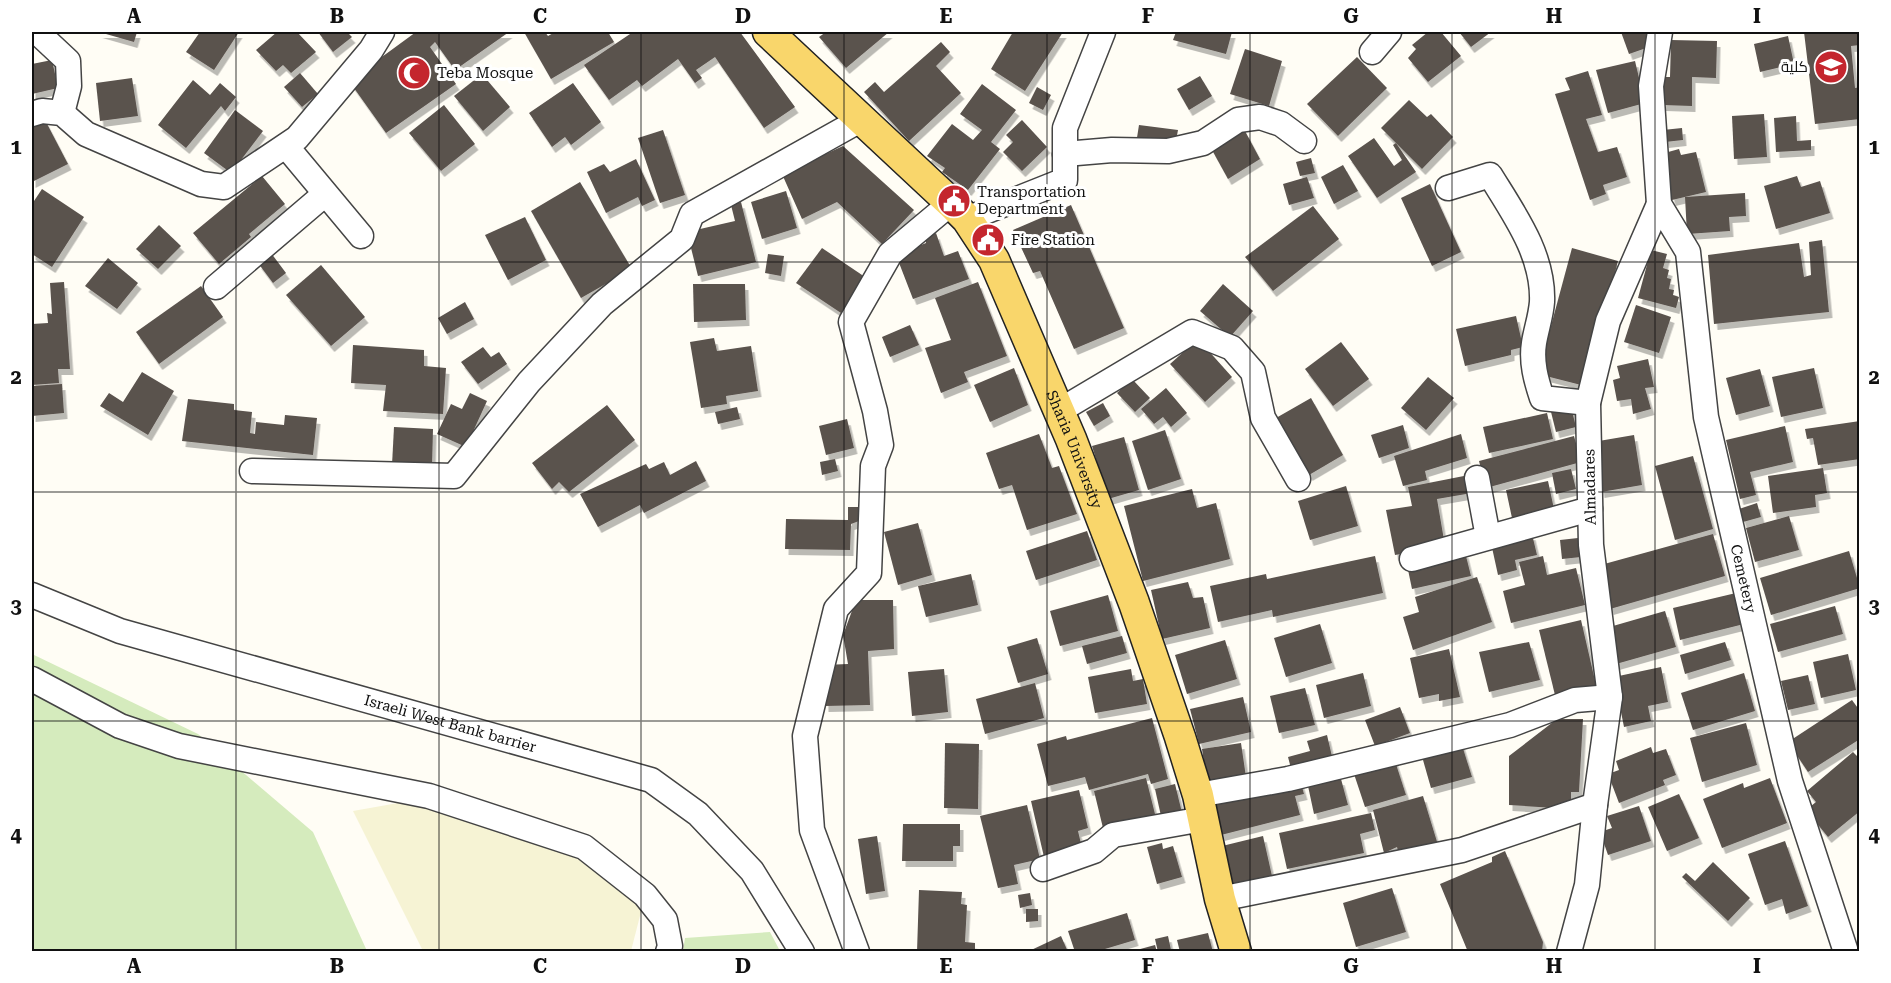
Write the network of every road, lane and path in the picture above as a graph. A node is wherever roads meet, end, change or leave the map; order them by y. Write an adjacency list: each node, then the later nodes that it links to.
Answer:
1 (37, 32): 8 (street)
2 (382, 32): 12 (street)
3 (768, 32): 10 (main road, Sharia University)
4 (1103, 32): 13 (street)
5 (1389, 32): 7 (street)
6 (1660, 32): 16 (street, Almadares)
7 (1372, 52)
8 (62, 113): 9 (street); 12 (street)
9 (32, 114)
10 (862, 119): 17 (main road, Sharia University); 22 (street)
11 (1304, 141): 13 (street)
12 (286, 146): 15 (street)
13 (1065, 154): 17 (street)
14 (1448, 188): 20 (street)
15 (326, 194): 18 (street); 19 (street)
16 (1659, 204): 20 (street, Almadares); 40 (street, Cemetery)
17 (959, 211): 21 (main road, Sharia University); 37 (street)
18 (361, 236)
19 (216, 287)
20 (1588, 403): 25 (street, Almadares)
21 (1059, 411): 24 (street); 32 (main road, Sharia University)
22 (252, 471)
23 (1477, 478): 26 (street)
24 (1298, 479)
25 (1590, 509): 26 (street); 30 (street, Almadares)
26 (1488, 537): 27 (street)
27 (1412, 559)
28 (32, 595): 36 (street, Israeli West Bank barrier)
29 (32, 680): 35 (street)
30 (1610, 697): 31 (street, Almadares); 32 (street)
31 (1594, 805): 34 (street); 39 (street, Almadares)
32 (1201, 807): 33 (street); 34 (main road, Sharia University)
33 (1043, 869)
34 (1220, 899): 38 (main road, Sharia University)
35 (668, 951)
36 (802, 951)
37 (857, 951)
38 (1236, 951)
39 (1569, 951)
40 (1846, 951)

